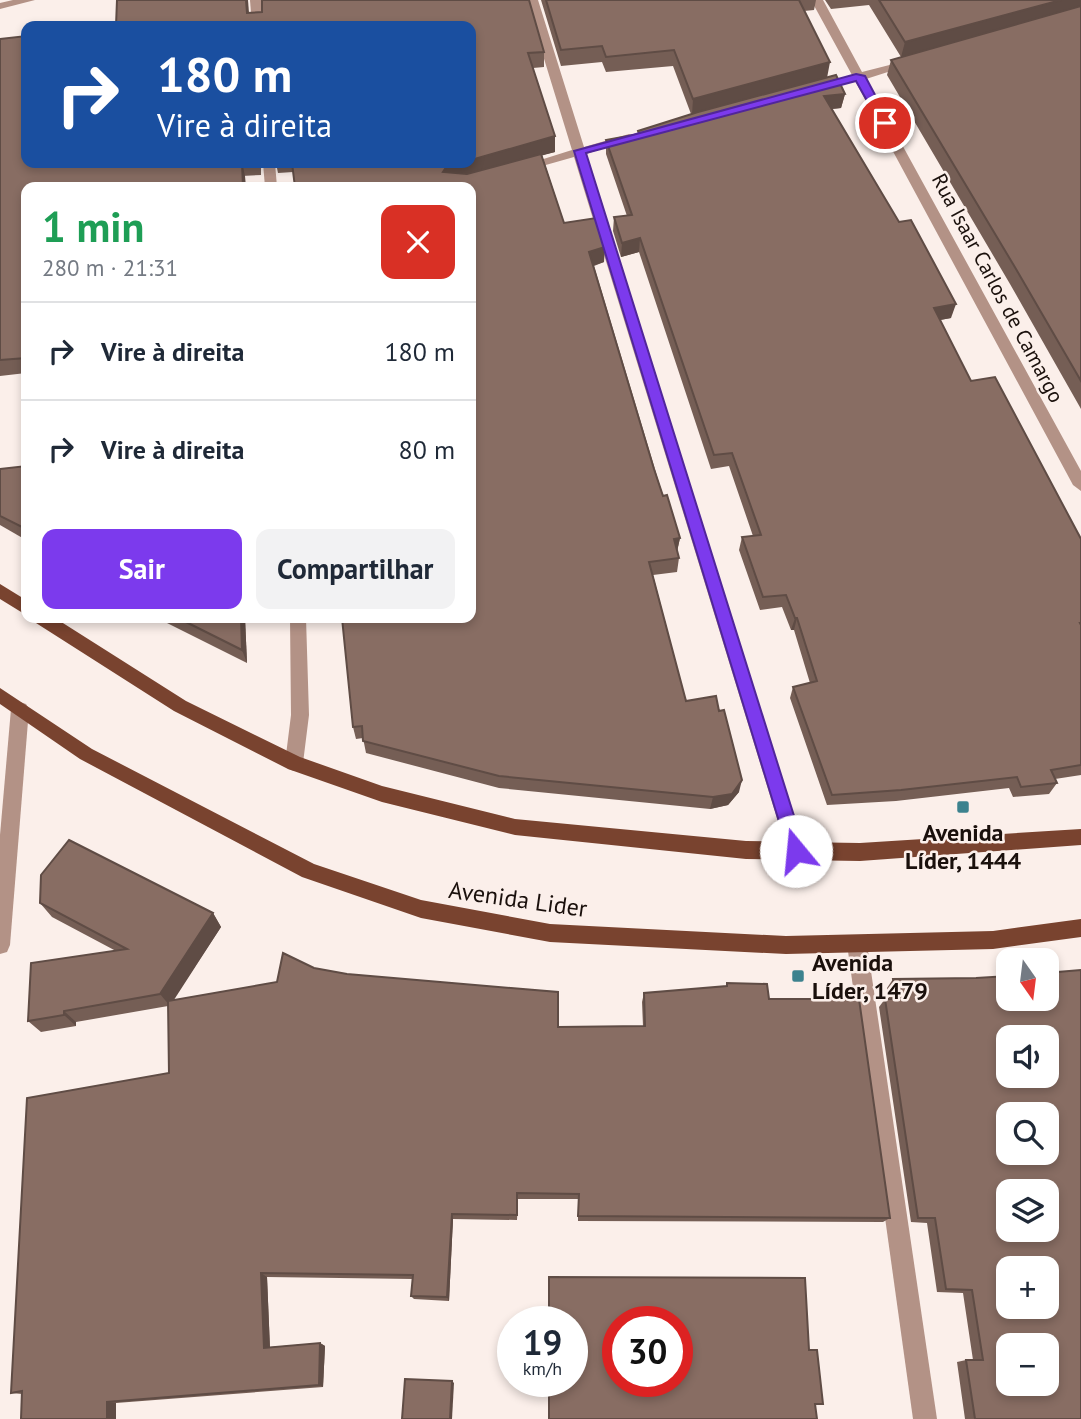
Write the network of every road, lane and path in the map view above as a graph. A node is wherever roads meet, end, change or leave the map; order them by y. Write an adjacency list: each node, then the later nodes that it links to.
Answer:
1 (29, 0): 5 (street)
2 (256, 0): 6 (street)
3 (533, 0): 11 (street)
4 (817, 0): 8 (street, Rua Isaar Carlos de Camargo)
5 (0, 6)
6 (258, 21)
7 (925, 58): 8 (street)
8 (859, 76): 9 (street); 13 (street, Rua Isaar Carlos de Camargo)
9 (799, 93)
10 (642, 135): 11 (street)
11 (580, 151): 12 (street); 22 (street)
12 (513, 170)
13 (1081, 485)
14 (0, 591): 15 (main road)
15 (21, 605)
16 (50, 623): 20 (main road)
17 (298, 623): 20 (street)
18 (0, 695): 19 (main road, Avenida Lider)
19 (20, 709): 24 (main road, Avenida Lider); 25 (street)
20 (294, 763): 22 (main road)
21 (1081, 837): 22 (main road)
22 (796, 851)
23 (1081, 928): 24 (main road, Avenida Lider)
24 (857, 944): 26 (street)
25 (0, 945)
26 (925, 1419)

